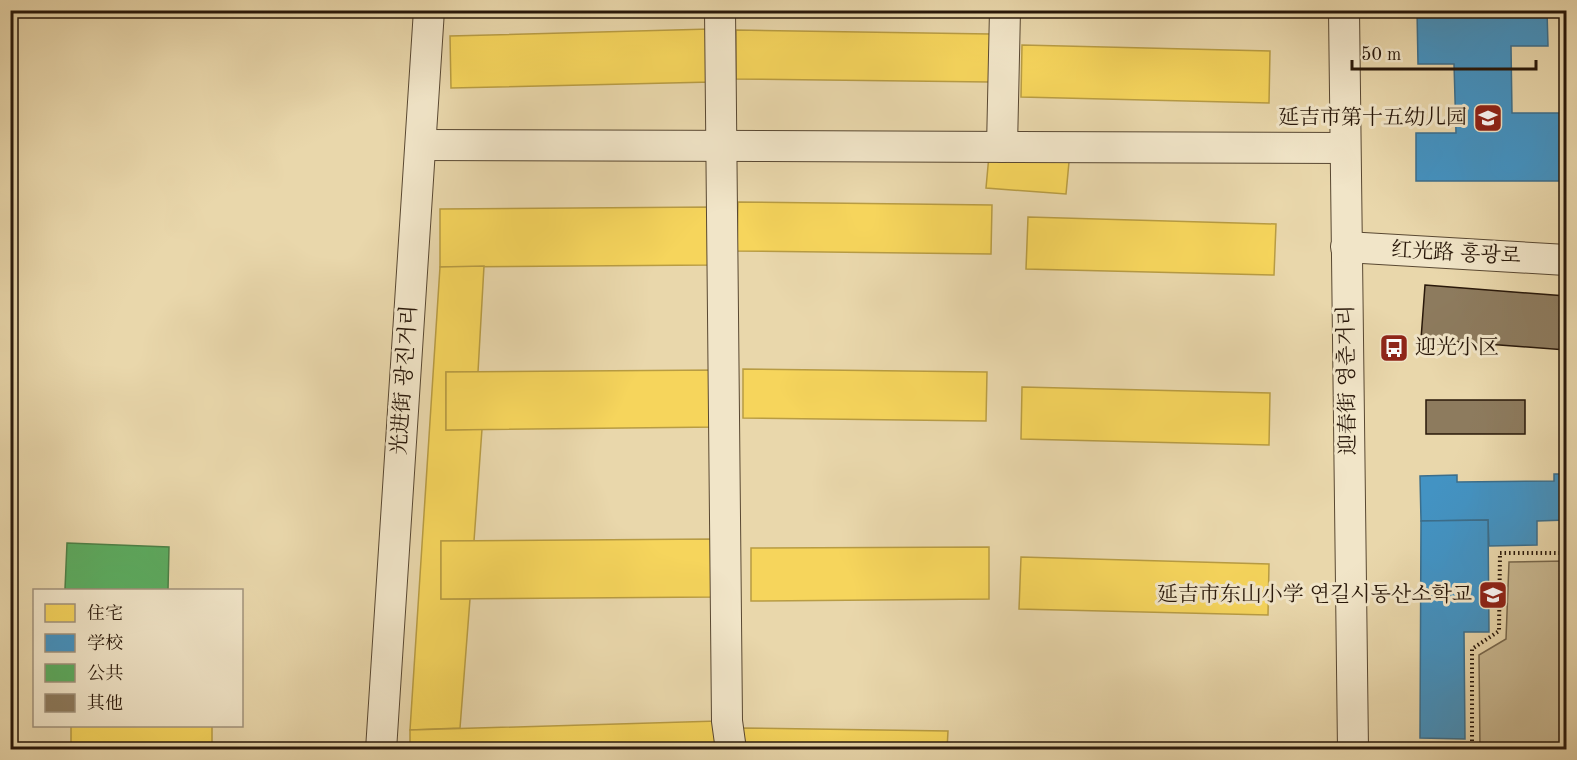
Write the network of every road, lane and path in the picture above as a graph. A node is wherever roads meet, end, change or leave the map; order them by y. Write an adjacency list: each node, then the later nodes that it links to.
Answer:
1 (429, 10): 5 (street, 光进街 광진거리)
2 (720, 10): 6 (street)
3 (1005, 10): 7 (street)
4 (1344, 10): 8 (street, 迎春街 영춘거리)
5 (421, 145): 6 (street); 12 (street, 光进街 광진거리)
6 (721, 146): 7 (street); 13 (street)
7 (1002, 147): 8 (street)
8 (1345, 148): 9 (street, 迎春街 영춘거리)
9 (1346, 247): 10 (street, 红光路 홍광로); 14 (street, 迎春街 영춘거리)
10 (1566, 260)
11 (1566, 553): 15 (path)
12 (381, 750)
13 (731, 750)
14 (1353, 750)
15 (1472, 750)

